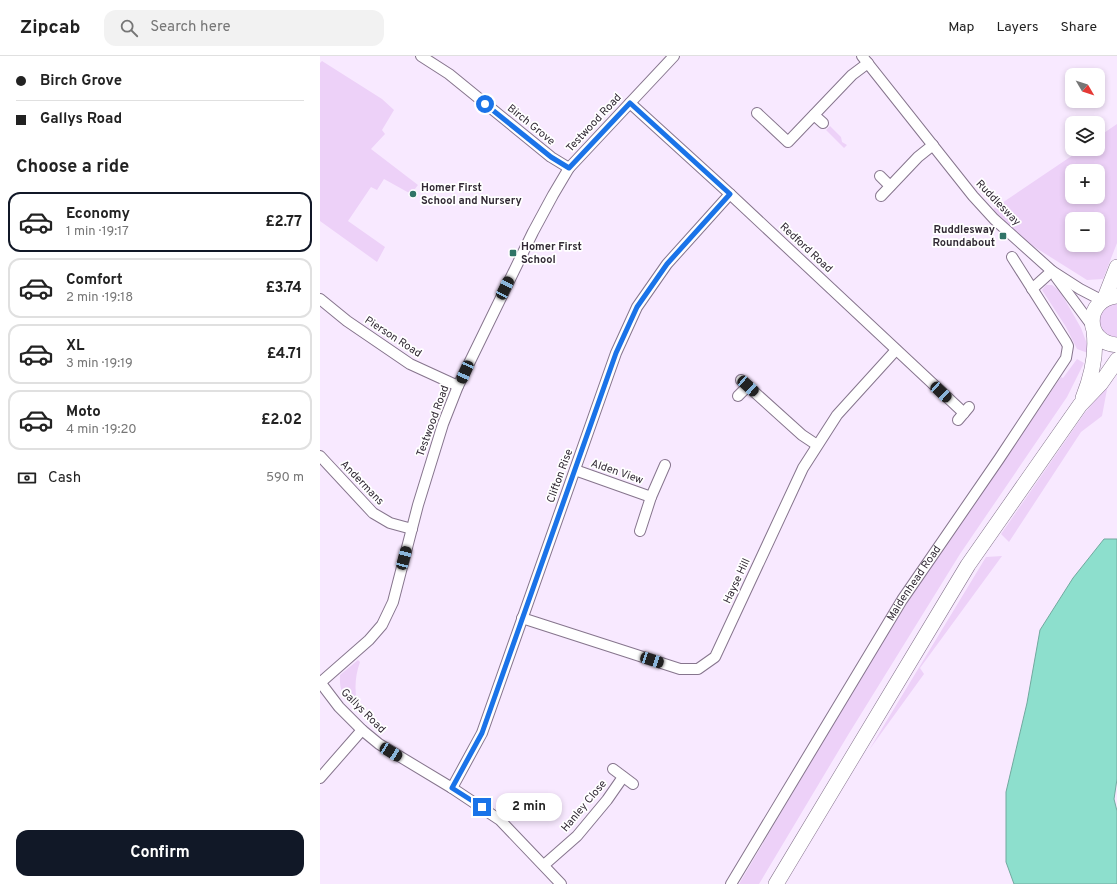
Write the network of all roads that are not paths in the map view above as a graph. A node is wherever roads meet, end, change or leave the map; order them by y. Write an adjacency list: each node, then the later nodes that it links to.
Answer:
1 (421, 56): 9 (street, Birch Grove)
2 (674, 56): 4 (street, Testwood Road)
3 (865, 60): 6 (street, Ruddlesway); 8 (street, Ruddlesway)
4 (630, 103): 9 (street, Testwood Road); 12 (street, Redford Road)
5 (757, 112): 6 (street, Ruddlesway)
6 (814, 115): 7 (street)
7 (823, 123)
8 (933, 145): 11 (street); 16 (street, Ruddlesway)
9 (569, 168): 24 (street, Testwood Road)
10 (880, 176): 11 (street)
11 (890, 186): 13 (street)
12 (730, 194): 22 (street, Redford Road); 31 (street, Clifton Rise)
13 (881, 196)
14 (1012, 257): 17 (street, Maidenhead Road)
15 (1117, 267): 19 (main road)
16 (1052, 271): 17 (street); 19 (street, Ruddlesway); 20 (street, Ruddlesway)
17 (1032, 289): 45 (street, Maidenhead Road)
18 (320, 299): 24 (street, Pierson Road)
19 (1108, 299): 20 (main road)
20 (1094, 329): 21 (main road); 26 (main road)
21 (1117, 345)
22 (896, 350): 27 (street, Redford Road); 28 (street, Hayse Hill)
23 (1117, 360): 26 (main road)
24 (458, 386): 33 (street, Testwood Road)
25 (738, 396): 28 (street)
26 (1080, 405): 46 (main road)
27 (964, 413)
28 (816, 445): 35 (street, Hayse Hill)
29 (320, 458): 33 (street, Andermans)
30 (666, 465): 32 (street, Alden View)
31 (575, 470): 32 (street, Alden View); 35 (street, Clifton Rise)
32 (651, 497): 34 (street, Alden View)
33 (412, 529): 36 (street, Testwood Road)
34 (640, 531)
35 (522, 618): 42 (street, Clifton Rise)
36 (320, 683): 37 (street, Gallys Road)
37 (362, 730): 40 (street); 42 (street, Gallys Road)
38 (613, 769): 39 (street, Hanley Close)
39 (623, 777): 41 (street, Hanley Close); 43 (street, Hanley Close)
40 (320, 778)
41 (633, 784)
42 (452, 788): 43 (street, Gallys Road)
43 (544, 865): 44 (street, Gallys Road)
44 (561, 884)
45 (731, 884)
46 (776, 884)

